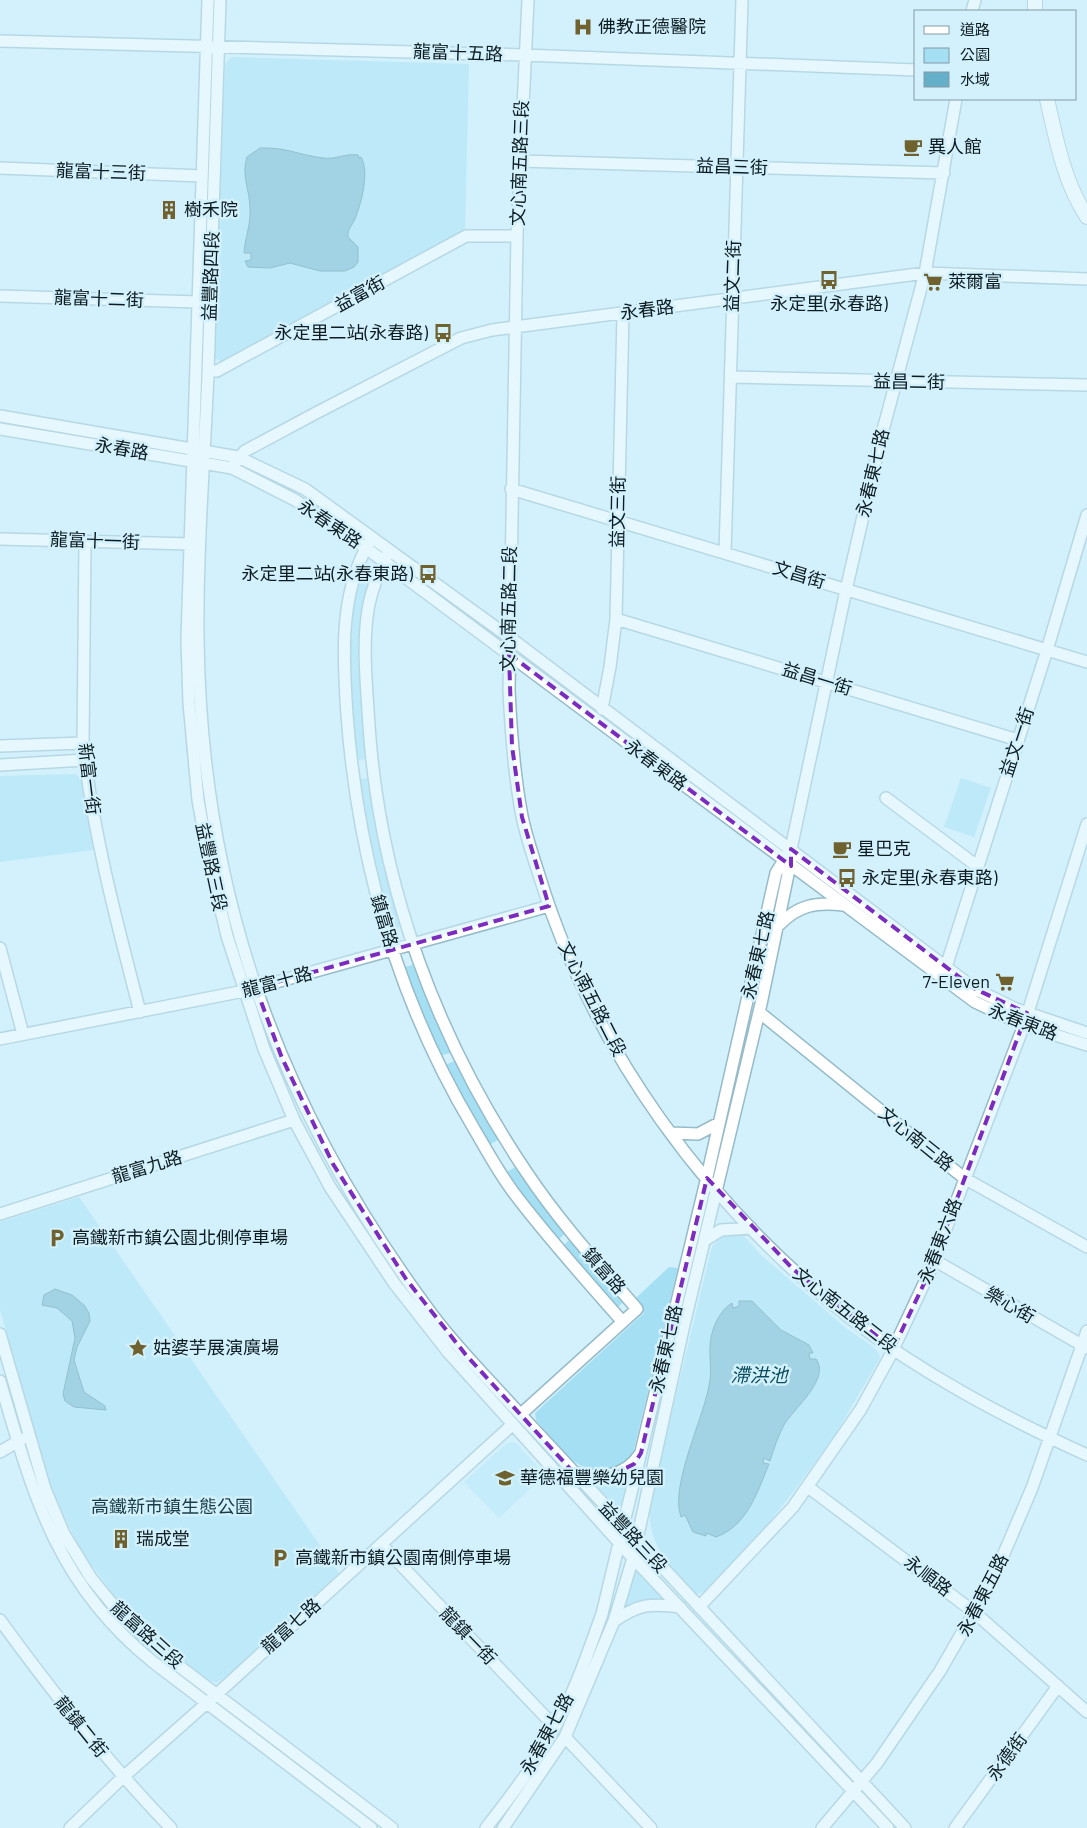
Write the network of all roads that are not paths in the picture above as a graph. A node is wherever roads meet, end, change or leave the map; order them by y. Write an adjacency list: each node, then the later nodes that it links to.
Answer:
1 (208, 0): 6 (street, 益豐路四段)
2 (220, 0): 7 (street, 益豐路四段)
3 (528, 0): 8 (street, 文心南五路三段)
4 (742, 0): 9 (street, 益文二街)
5 (0, 40): 6 (street, 龍富十五路)
6 (206, 46): 7 (street, 龍富十五路); 17 (street, 益豐路四段)
7 (219, 47): 8 (street, 龍富十五路); 27 (street, 益豐路四段)
8 (524, 55): 9 (street, 龍富十五路); 13 (street, 文心南五路三段)
9 (739, 62): 10 (street, 龍富十五路); 14 (street, 益文二街)
10 (914, 70)
11 (956, 100): 16 (street, 永春東七路)
12 (1047, 100): 18 (main road)
13 (520, 161): 14 (street, 益昌三街); 19 (street, 文心南五路三段)
14 (737, 167): 16 (street, 益昌三街); 23 (street, 益文二街)
15 (0, 168): 17 (street, 龍富十三街)
16 (944, 173): 20 (street, 永春東七路)
17 (202, 176): 24 (street, 益豐路四段)
18 (1087, 217)
19 (517, 236): 26 (street, 文心南五路三段); 27 (street, 益富街)
20 (925, 273): 21 (street, 永春路); 23 (street, 永春路); 29 (street, 永春東七路)
21 (1087, 279)
22 (0, 296): 24 (street, 龍富十二街)
23 (732, 299): 25 (street, 永春路); 28 (street, 益文二街)
24 (198, 302): 33 (street, 益豐路四段)
25 (623, 314): 26 (street, 永春路); 40 (street, 益文三街)
26 (515, 326): 34 (street, 永春路); 38 (street, 文心南五路二段)
27 (208, 371): 33 (street, 益豐路四段)
28 (731, 377): 29 (street, 益昌二街); 47 (street, 益文二街)
29 (894, 382): 30 (street, 益昌二街); 49 (street, 永春東七路)
30 (1087, 385)
31 (0, 416): 33 (street, 永春路)
32 (0, 428): 35 (street, 永春路)
33 (199, 449): 34 (street, 永春路); 35 (street, 益豐路四段); 36 (street, 益豐路四段)
34 (238, 457): 37 (street, 永春路); 41 (street, 永春東路)
35 (192, 461): 36 (street, 永春路); 44 (street, 益豐路三段)
36 (204, 463): 37 (street, 永春路); 76 (street, 益豐路三段)
37 (232, 468): 45 (street, 永春東路)
38 (511, 489): 40 (street, 文昌街); 51 (street, 文心南五路二段)
39 (1087, 516): 52 (street, 益文一街)
40 (618, 520): 47 (street, 文昌街); 50 (street, 益文三街)
41 (372, 537): 45 (street, 鎮富路); 46 (street, 永春東路)
42 (0, 539): 43 (street, 龍富十一街)
43 (85, 541): 44 (street, 龍富十一街); 58 (street, 新富一街)
44 (190, 544): 77 (street, 益豐路三段)
45 (366, 548): 48 (street, 永春東路); 63 (street, 鎮富路)
46 (389, 550): 48 (street, 鎮富路); 51 (street, 永春東路)
47 (725, 553): 49 (street, 文昌街)
48 (384, 562): 53 (street, 永春東路); 62 (street, 鎮富路)
49 (846, 590): 52 (street, 文昌街); 55 (street, 永春東七路)
50 (616, 619): 55 (street, 益昌一街); 56 (street, 益文三街)
51 (509, 637): 53 (street, 文心南五路二段); 56 (street, 永春東路)
52 (1047, 650): 54 (street, 文昌街); 57 (street, 益文一街)
53 (509, 654): 67 (street, 永春東路); 70 (street, 文心南五路二段)
54 (1087, 662)
55 (826, 682): 57 (street, 益昌一街); 66 (street, 永春東七路)
56 (602, 709): 66 (street, 永春東路)
57 (1018, 740): 68 (street, 益文一街)
58 (84, 742): 59 (street); 60 (street, 新富一街)
59 (0, 746)
60 (85, 760): 61 (street); 78 (street, 新富一街)
61 (0, 766)
62 (374, 768): 63 (street); 72 (street, 鎮富路)
63 (352, 771): 74 (street, 鎮富路)
64 (886, 798): 68 (street)
65 (1087, 824): 80 (street, 永春東六路)
66 (791, 849): 67 (street, 永春東七路); 75 (street, 永春東路)
67 (788, 864): 69 (street, 永春東路); 71 (street, 永春東七路); 89 (street, 永春東七路)
68 (978, 866): 75 (street, 益文一街)
69 (844, 905): 71 (street); 81 (street, 永春東路)
70 (549, 906): 72 (street, 龍富十路); 90 (street, 文心南五路二段)
71 (778, 927): 79 (street, 永春東七路)
72 (413, 945): 74 (street, 龍富十路); 86 (street, 鎮富路)
73 (0, 948): 83 (street)
74 (392, 951): 76 (street, 龍富十路); 87 (street, 鎮富路)
75 (946, 967): 80 (street, 永春東路)
76 (256, 988): 77 (street, 龍富十路); 99 (street, 益豐路三段)
77 (244, 992): 78 (street, 龍富十路); 88 (street, 益豐路三段)
78 (140, 1012): 83 (street, 龍富十路)
79 (759, 1012): 94 (street, 文心南三路); 95 (street, 永春東七路)
80 (1028, 1014): 81 (street, 永春東六路); 82 (street, 永春東路)
81 (1024, 1026): 85 (street, 永春東路); 94 (street, 永春東六路)
82 (1087, 1033)
83 (23, 1034): 84 (street, 龍富十路)
84 (0, 1039)
85 (1087, 1045)
86 (457, 1053): 87 (street); 91 (street, 鎮富路)
87 (438, 1064): 92 (street, 鎮富路)
88 (294, 1120): 96 (street, 龍富九路); 101 (street, 益豐路三段)
89 (719, 1123): 90 (street); 93 (street, 永春東七路)
90 (671, 1133): 93 (street, 文心南五路二段)
91 (512, 1151): 92 (street); 98 (street, 鎮富路)
92 (494, 1162): 102 (street, 鎮富路)
93 (707, 1177): 95 (street, 文心南五路二段); 117 (street, 永春東七路)
94 (964, 1178): 103 (street, 文心南三路); 104 (street, 永春東六路)
95 (717, 1190): 97 (street, 文心南五路二段); 100 (street, 永春東七路)
96 (0, 1214)
97 (751, 1228): 100 (street); 109 (street, 文心南五路二段)
98 (572, 1233): 102 (street, 鎮富路); 105 (street, 鎮富路)
99 (375, 1234): 101 (street); 111 (street, 益豐路三段)
100 (705, 1240): 122 (street, 永春東七路)
101 (365, 1241): 112 (street, 益豐路三段)
102 (556, 1246): 105 (street, 鎮富路)
103 (1087, 1247)
104 (934, 1260): 108 (street, 樂心街); 109 (street, 永春東六路)
105 (622, 1321): 111 (street)
106 (1087, 1331): 108 (street, 永春東五路)
107 (0, 1334): 113 (street, 龍富路三段)
108 (1084, 1347): 114 (street, 永春東五路)
109 (893, 1349): 114 (street, 文心南五路二段); 120 (street, 永春東六路)
110 (0, 1380): 115 (street, 龍富路三段)
111 (522, 1414): 119 (street, 益豐路三段)
112 (513, 1424): 123 (street, 龍富七路); 124 (street, 益豐路三段)
113 (30, 1435): 115 (street); 132 (street, 龍富路三段)
114 (1050, 1438): 118 (street, 文心南五路二段); 128 (street, 永春東五路)
115 (18, 1442): 116 (street); 133 (street, 龍富路三段)
116 (0, 1452)
117 (642, 1453): 119 (street); 121 (street, 永春東七路)
118 (1087, 1455)
119 (573, 1472): 121 (street, 益豐路三段)
120 (808, 1487): 127 (street, 永春東六路); 128 (street, 永順路)
121 (624, 1527): 122 (street, 益豐路三段); 124 (street, 永春東七路)
122 (637, 1541): 125 (street, 永春東七路); 127 (street, 益豐路三段)
123 (381, 1544): 132 (street, 龍富七路); 135 (street, 龍鎮一街)
124 (621, 1544): 125 (street, 益豐路三段); 135 (street, 永春東七路)
125 (633, 1558): 126 (street, 益豐路三段); 130 (street, 永春東七路)
126 (680, 1607): 130 (street); 139 (street, 益豐路三段)
127 (699, 1607): 138 (street, 益豐路三段)
128 (974, 1612): 131 (street, 永順路); 138 (street, 永春東五路)
129 (0, 1620): 137 (street, 龍鎮二街)
130 (614, 1621): 136 (street, 永春東七路)
131 (1058, 1686): 134 (street, 永順路); 150 (street, 永德街)
132 (217, 1694): 133 (street, 龍富七路); 143 (street, 龍富路三段)
133 (207, 1702): 137 (street, 龍富七路); 142 (street, 龍富路三段)
134 (1087, 1712)
135 (555, 1727): 144 (street, 永春東七路)
136 (566, 1737): 145 (street, 永春東七路); 146 (street)
137 (122, 1778): 140 (street, 龍富七路); 141 (street, 龍鎮二街)
138 (862, 1782): 139 (street, 永春東五路); 149 (street, 益豐路三段)
139 (853, 1792): 147 (street, 永春東五路); 148 (street, 益豐路三段)
140 (70, 1828)
141 (170, 1828)
142 (371, 1828)
143 (392, 1828)
144 (486, 1828)
145 (503, 1828)
146 (651, 1828)
147 (822, 1828)
148 (888, 1828)
149 (904, 1828)
150 (955, 1828)

